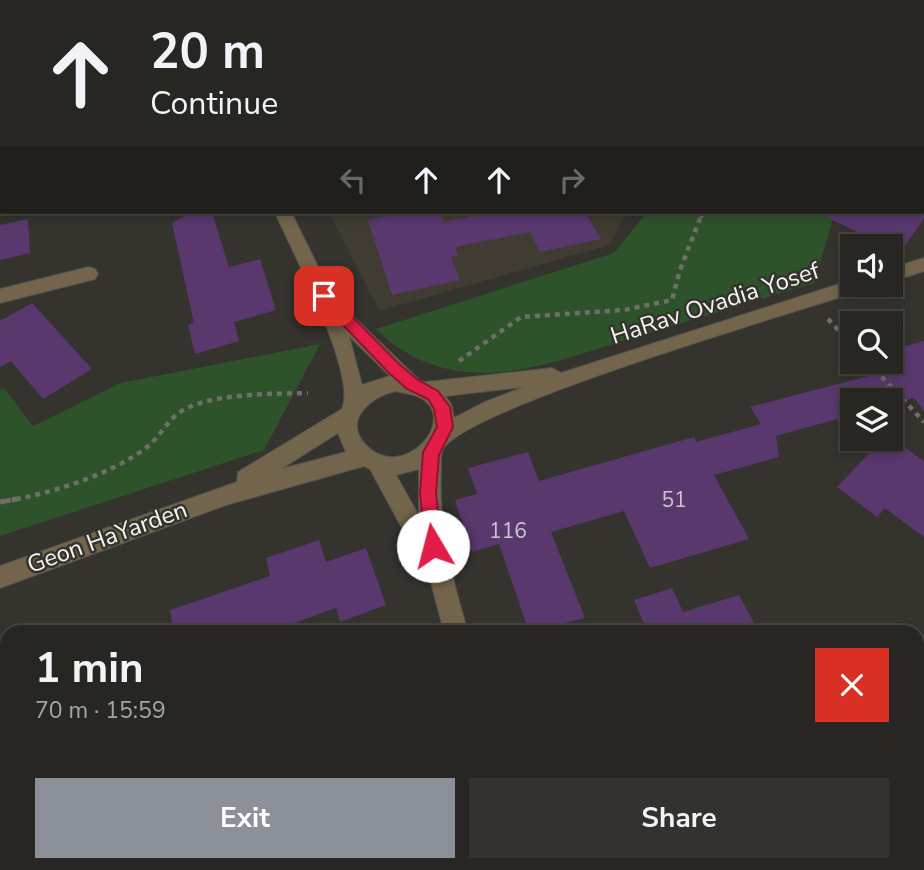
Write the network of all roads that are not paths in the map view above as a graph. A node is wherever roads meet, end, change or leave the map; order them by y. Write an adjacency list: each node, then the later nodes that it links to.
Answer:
1 (283, 214): 7 (street)
2 (924, 264): 3 (street)
3 (903, 271)
4 (89, 274): 6 (street)
5 (840, 290): 8 (street, HaRav Ovadia Yosef)
6 (0, 296)
7 (324, 296): 9 (street); 10 (street)
8 (588, 371): 9 (street, HaRav Ovadia Yosef); 11 (street, HaRav Ovadia Yosef)
9 (420, 387): 10 (street); 11 (street)
10 (352, 409): 12 (street); 13 (street, Geon HaYarden)
11 (437, 443): 12 (street); 14 (street)
12 (371, 460): 13 (street, Geon HaYarden); 14 (street)
13 (214, 498): 15 (street, Geon HaYarden)
14 (438, 570): 16 (street)
15 (0, 577)
16 (454, 625)

